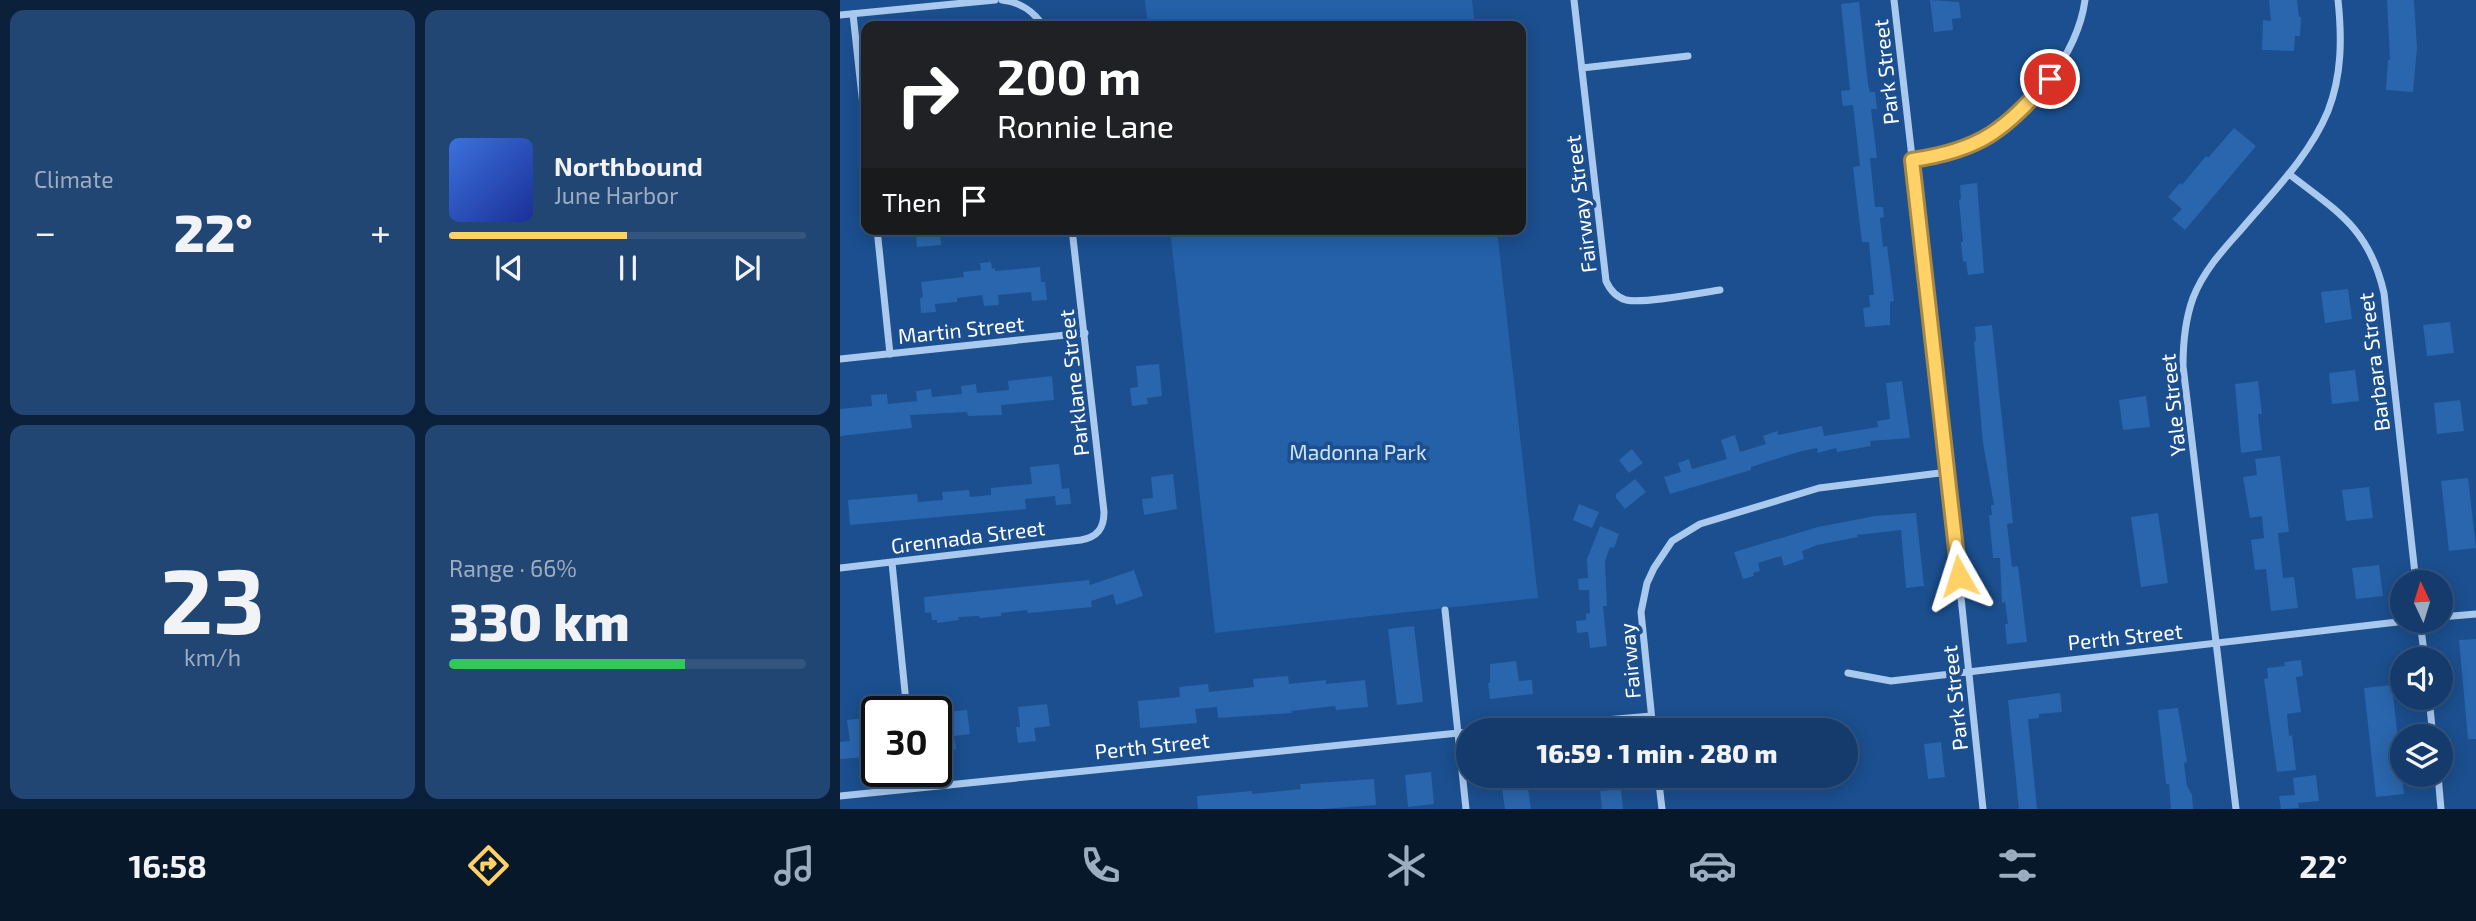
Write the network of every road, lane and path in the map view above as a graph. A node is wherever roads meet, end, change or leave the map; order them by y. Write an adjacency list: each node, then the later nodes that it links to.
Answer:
1 (995, 0): 7 (street)
2 (1002, 0): 9 (street)
3 (1574, 0): 11 (street, Fairway Street)
4 (1894, 0): 13 (street, Park Street)
5 (2085, 0): 13 (street)
6 (2338, 0): 14 (street, Yale Street)
7 (853, 14): 8 (street); 12 (street)
8 (840, 15)
9 (1039, 21)
10 (1688, 56): 11 (street)
11 (1582, 68): 17 (street, Fairway Street)
12 (861, 87)
13 (1912, 160): 21 (street, Park Street)
14 (2289, 174): 25 (street, Barbara Street); 30 (street, Yale Street)
15 (878, 235): 19 (street)
16 (1073, 235): 18 (street, Parklane Street)
17 (1720, 290)
18 (1085, 333): 19 (street, Martin Street); 22 (street, Parklane Street)
19 (890, 354): 20 (street, Martin Street)
20 (840, 359)
21 (1948, 472): 31 (street, Park Street); 34 (street, Fairway)
22 (1099, 532): 23 (street, Grennada Street)
23 (892, 562): 24 (street, Grennada Street); 33 (street)
24 (840, 568)
25 (2415, 570)
26 (1445, 610): 36 (street)
27 (2476, 614): 28 (street)
28 (2454, 616)
29 (2390, 623): 30 (street, Perth Street)
30 (2218, 643): 31 (street, Perth Street); 47 (street, Yale Street)
31 (1969, 672): 32 (street, Perth Street); 46 (street, Park Street)
32 (1848, 673)
33 (905, 696)
34 (1651, 716): 35 (street)
35 (1628, 718)
36 (1456, 723)
37 (1456, 733): 38 (street, Perth Street)
38 (952, 783)
39 (915, 787): 43 (street, Perth Street)
40 (2439, 787): 48 (street)
41 (1464, 788): 44 (street)
42 (1660, 788): 45 (street)
43 (840, 796)
44 (1466, 809)
45 (1662, 809)
46 (1983, 809)
47 (2236, 809)
48 (2441, 809)

